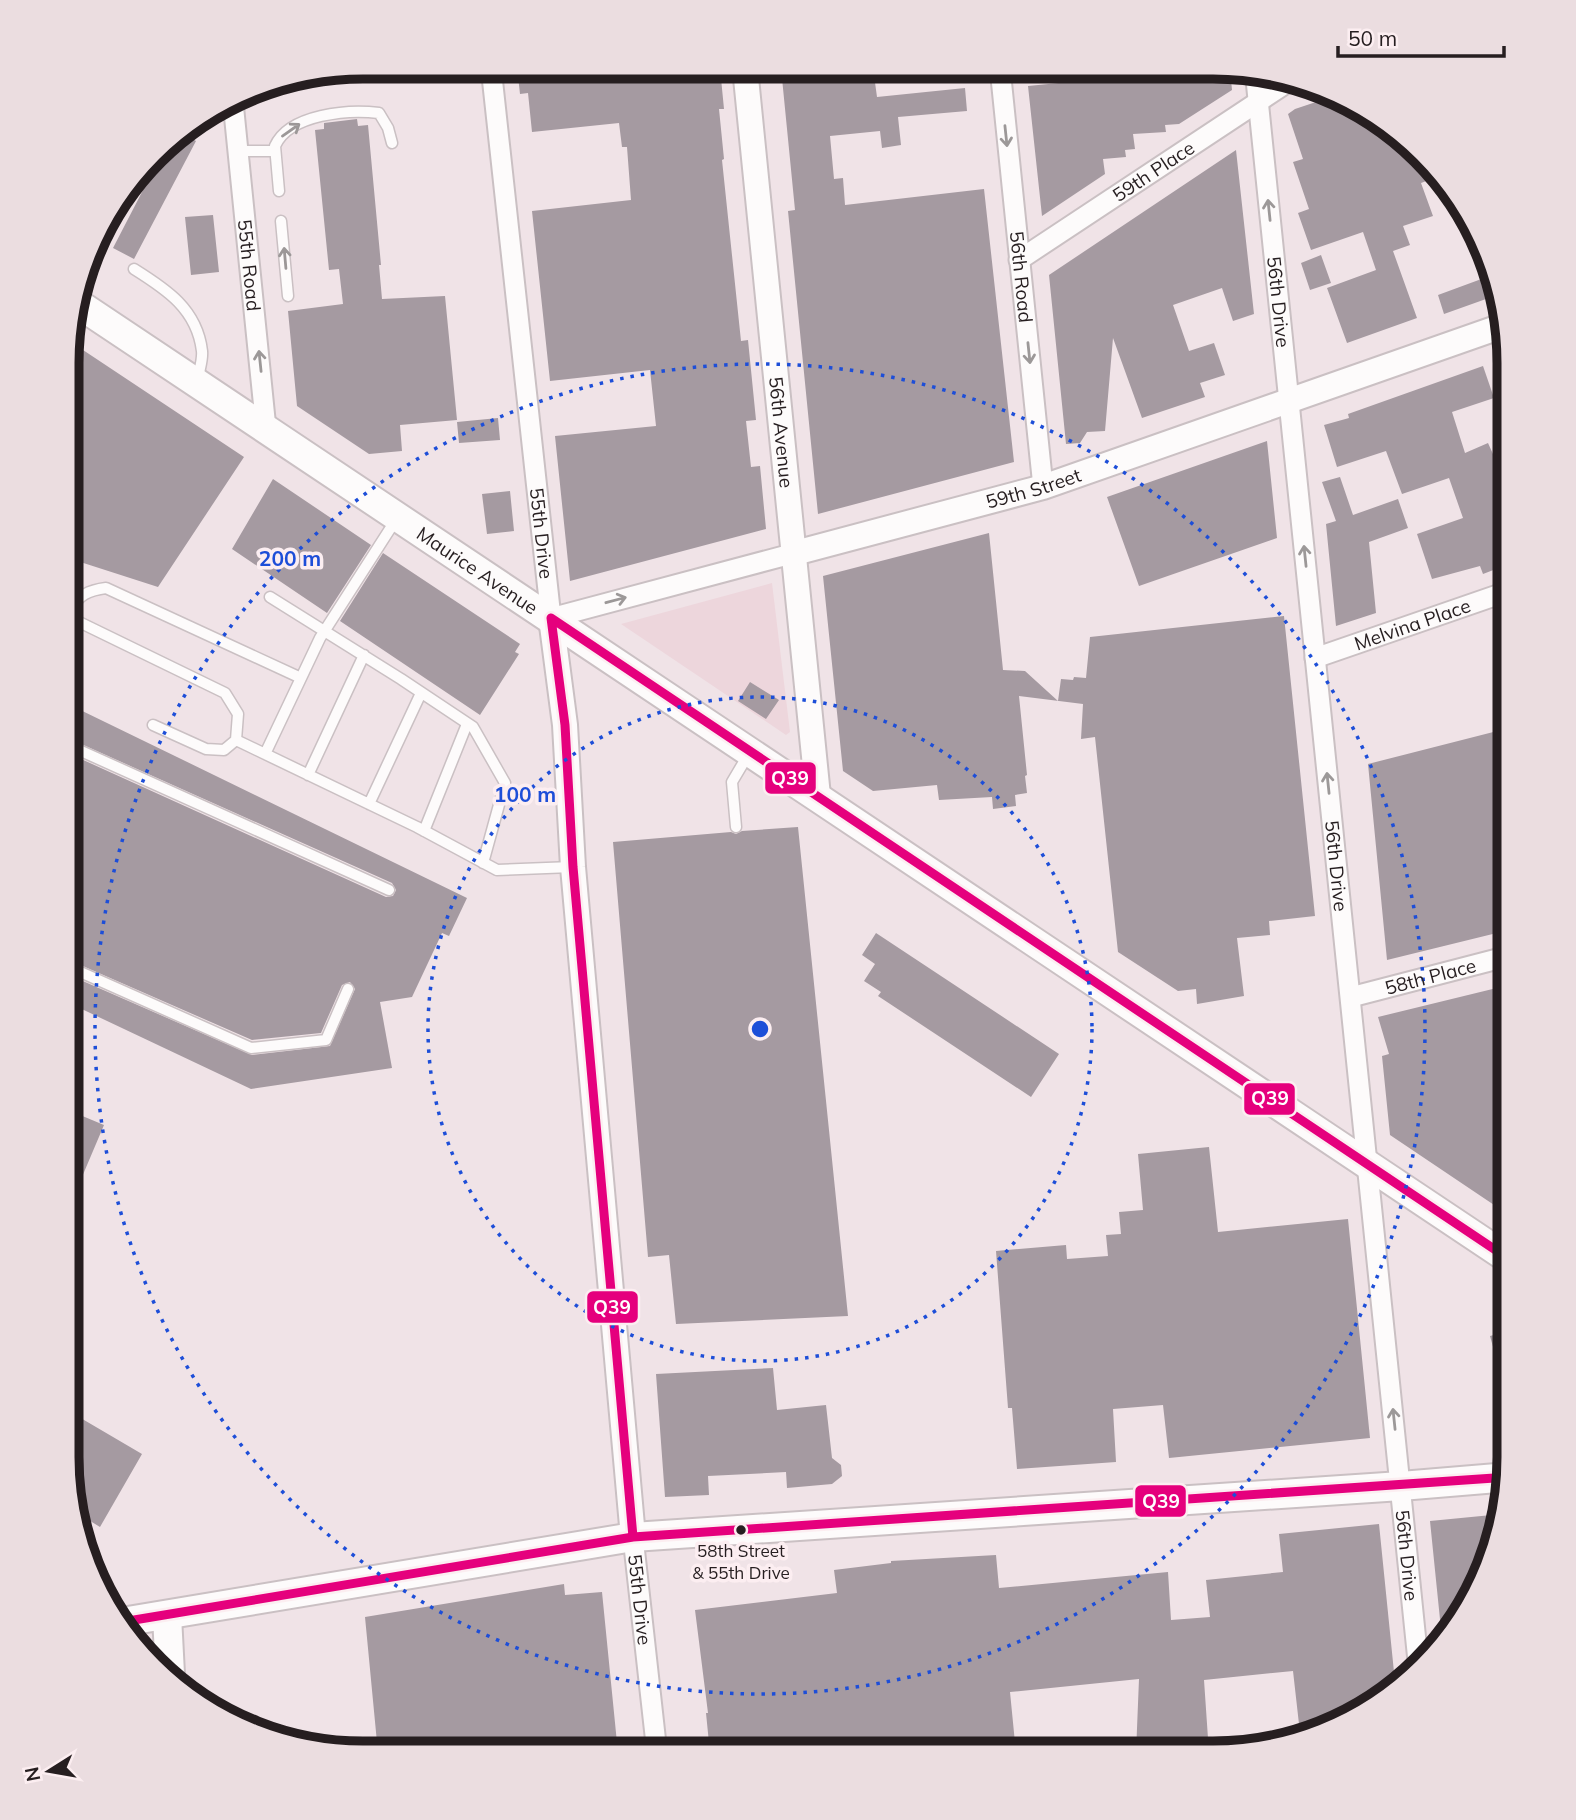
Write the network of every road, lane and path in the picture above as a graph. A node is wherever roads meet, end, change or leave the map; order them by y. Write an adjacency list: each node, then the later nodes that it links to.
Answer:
1 (492, 79): 27 (street, 55th Drive)
2 (746, 79): 23 (street, 56th Avenue)
3 (1001, 79): 13 (street, 56th Road, one-way to 13)
4 (1256, 82): 6 (street, 56th Drive)
5 (1281, 87): 6 (street, 59th Place)
6 (1258, 102): 13 (street, 59th Place); 19 (street, 56th Drive, one-way to 6)
7 (234, 110): 9 (street, 55th Road)
8 (392, 143): 10 (lane, one-way to 8)
9 (238, 151): 10 (lane); 20 (street, 55th Road, one-way to 9)
10 (275, 151): 11 (lane)
11 (279, 191)
12 (281, 220): 15 (lane, one-way to 12)
13 (1019, 260): 21 (street, 56th Road, one-way to 21)
14 (134, 269): 18 (lane)
15 (288, 296)
16 (84, 308): 18 (main road, Maurice Avenue)
17 (1495, 328): 19 (street, 59th Street)
18 (197, 383): 20 (main road, Maurice Avenue)
19 (1288, 400): 21 (street, 59th Street); 31 (street, 56th Drive, one-way to 19)
20 (266, 429): 22 (main road, Maurice Avenue)
21 (1043, 487): 23 (street, 59th Street)
22 (397, 518): 27 (main road, Maurice Avenue); 29 (lane)
23 (795, 553): 27 (street, 59th Street, one-way to 23); 41 (street, 56th Avenue)
24 (1497, 595): 31 (street, Melvina Place)
25 (270, 597): 29 (lane)
26 (79, 598): 32 (lane)
27 (551, 618): 38 (main road, Maurice Avenue); 46 (street, 55th Drive)
28 (79, 622): 36 (lane)
29 (325, 631): 30 (lane); 32 (lane)
30 (364, 655): 33 (lane); 40 (lane)
31 (1315, 658): 51 (street, 56th Drive, one-way to 31)
32 (301, 678): 39 (lane)
33 (421, 693): 34 (lane); 42 (lane)
34 (467, 724): 44 (lane); 45 (lane)
35 (153, 725): 36 (lane)
36 (236, 740): 39 (lane)
37 (79, 750): 47 (lane)
38 (750, 751): 41 (main road, Maurice Avenue); 43 (lane)
39 (265, 754): 40 (lane)
40 (309, 775): 42 (lane)
41 (818, 796): 52 (main road, Maurice Avenue)
42 (369, 804): 44 (lane)
43 (736, 827)
44 (424, 831): 45 (lane)
45 (483, 863): 46 (lane)
46 (573, 867): 56 (street, 55th Drive)
47 (389, 890)
48 (1497, 959): 51 (street, 58th Place)
49 (79, 971): 50 (lane)
50 (348, 989)
51 (1351, 997): 52 (street, 56th Drive)
52 (1366, 1161): 53 (main road, Maurice Avenue); 55 (street, 56th Drive, one-way to 52)
53 (1497, 1251)
54 (1497, 1478): 55 (main road)
55 (1401, 1486): 56 (main road); 59 (street, 56th Drive)
56 (633, 1537): 57 (main road); 61 (street, 55th Drive)
57 (167, 1616): 58 (main road); 60 (main road)
58 (131, 1621)
59 (1417, 1655)
60 (170, 1666)
61 (656, 1741)

